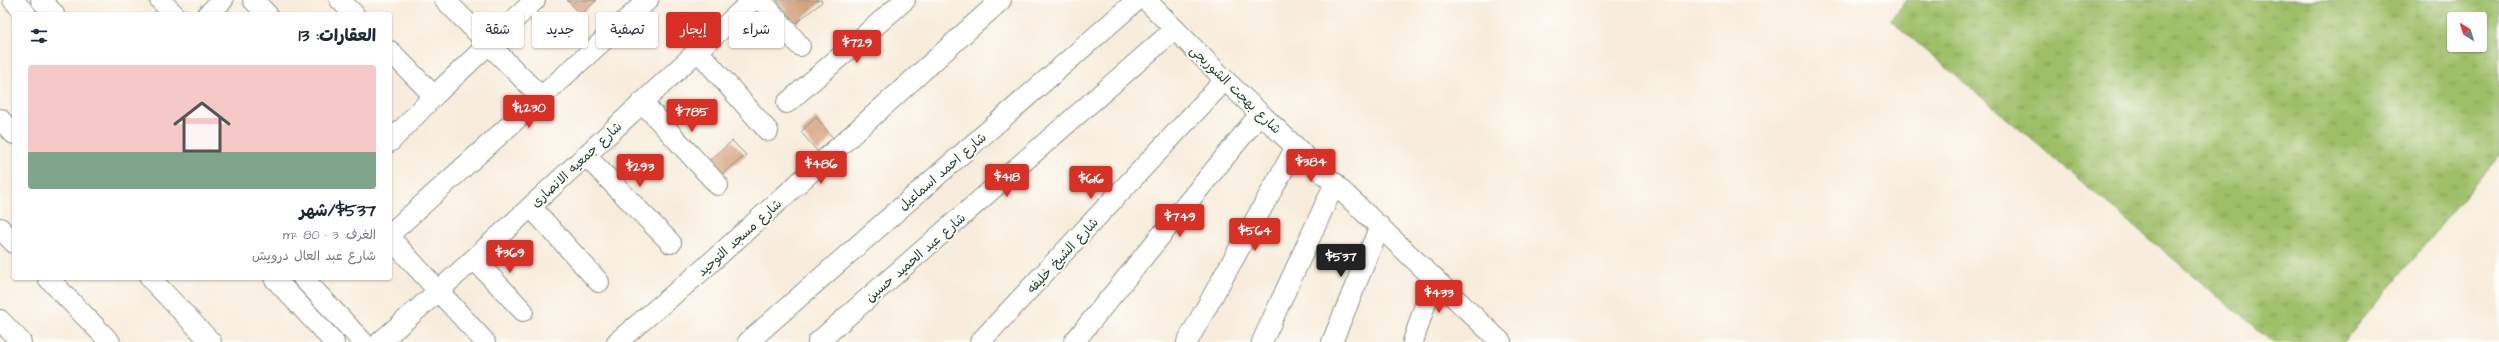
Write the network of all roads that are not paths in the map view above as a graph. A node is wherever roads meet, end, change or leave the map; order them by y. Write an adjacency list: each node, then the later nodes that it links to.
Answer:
1 (13, 0): 16 (street)
2 (41, 0): 17 (street)
3 (160, 0): 18 (street)
4 (222, 0): 19 (street)
5 (253, 0): 20 (street)
6 (340, 0): 21 (street)
7 (445, 0): 23 (street)
8 (535, 0): 22 (street)
9 (648, 0): 32 (street)
10 (753, 0): 28 (street, شارع جمعيه الانصارى)
11 (761, 0): 25 (street)
12 (905, 0): 34 (street)
13 (1001, 0): 69 (street, شارع مسجد التوحيد)
14 (1137, 0): 70 (street, شارع احمد اسماعيل)
15 (1146, 0): 24 (street, شارع بهجت الشوربجى)
16 (24, 12)
17 (52, 12)
18 (172, 12)
19 (210, 12)
20 (265, 12)
21 (352, 12)
22 (522, 12)
23 (472, 28)
24 (1175, 29): 30 (street, شارع بهجت الشوربجى); 71 (street, شارع عبد الحميد حسين)
25 (800, 46)
26 (484, 48): 31 (street)
27 (492, 48): 32 (street)
28 (698, 51): 33 (street, شارع جمعيه الانصارى); 37 (street)
29 (392, 53): 31 (street)
30 (1225, 80): 35 (street, شارع بهجت الشوربجى); 72 (street, شارع الشيخ خليفه)
31 (434, 96): 39 (street)
32 (541, 97): 47 (street)
33 (642, 102): 41 (street, شارع جمعيه الانصارى); 43 (street)
34 (787, 103)
35 (1260, 114): 40 (street, شارع بهجت الشوربجى); 61 (street)
36 (0, 119): 38 (street)
37 (768, 131)
38 (12, 132)
39 (392, 139)
40 (1296, 147): 42 (street, شارع بهجت الشوربجى); 73 (street)
41 (586, 156): 44 (street, شارع جمعيه الانصارى); 50 (street)
42 (1334, 183): 45 (street, شارع بهجت الشوربجى); 74 (street)
43 (718, 185)
44 (531, 207): 51 (street, شارع جمعيه الانصارى); 57 (street)
45 (1380, 226): 52 (street, شارع بهجت الشوربجى); 75 (street)
46 (0, 228): 49 (street)
47 (392, 232)
48 (392, 240): 58 (street)
49 (12, 241)
50 (671, 243)
51 (474, 259): 58 (street, شارع جمعيه الانصارى); 59 (street)
52 (1434, 277): 76 (street); 77 (street, شارع بهجت الشوربجى)
53 (50, 280): 63 (street)
54 (152, 280): 64 (street)
55 (276, 280): 65 (street)
56 (305, 280): 66 (street)
57 (598, 282)
58 (440, 291): 67 (street, شارع جمعيه الانصارى); 68 (street)
59 (523, 311)
60 (0, 320): 62 (street)
61 (1080, 340)
62 (21, 342)
63 (110, 342)
64 (211, 342)
65 (334, 342)
66 (363, 342)
67 (380, 342)
68 (485, 342)
69 (618, 342)
70 (748, 342)
71 (818, 342)
72 (980, 342)
73 (1187, 342)
74 (1262, 342)
75 (1332, 342)
76 (1413, 342)
77 (1501, 342)

